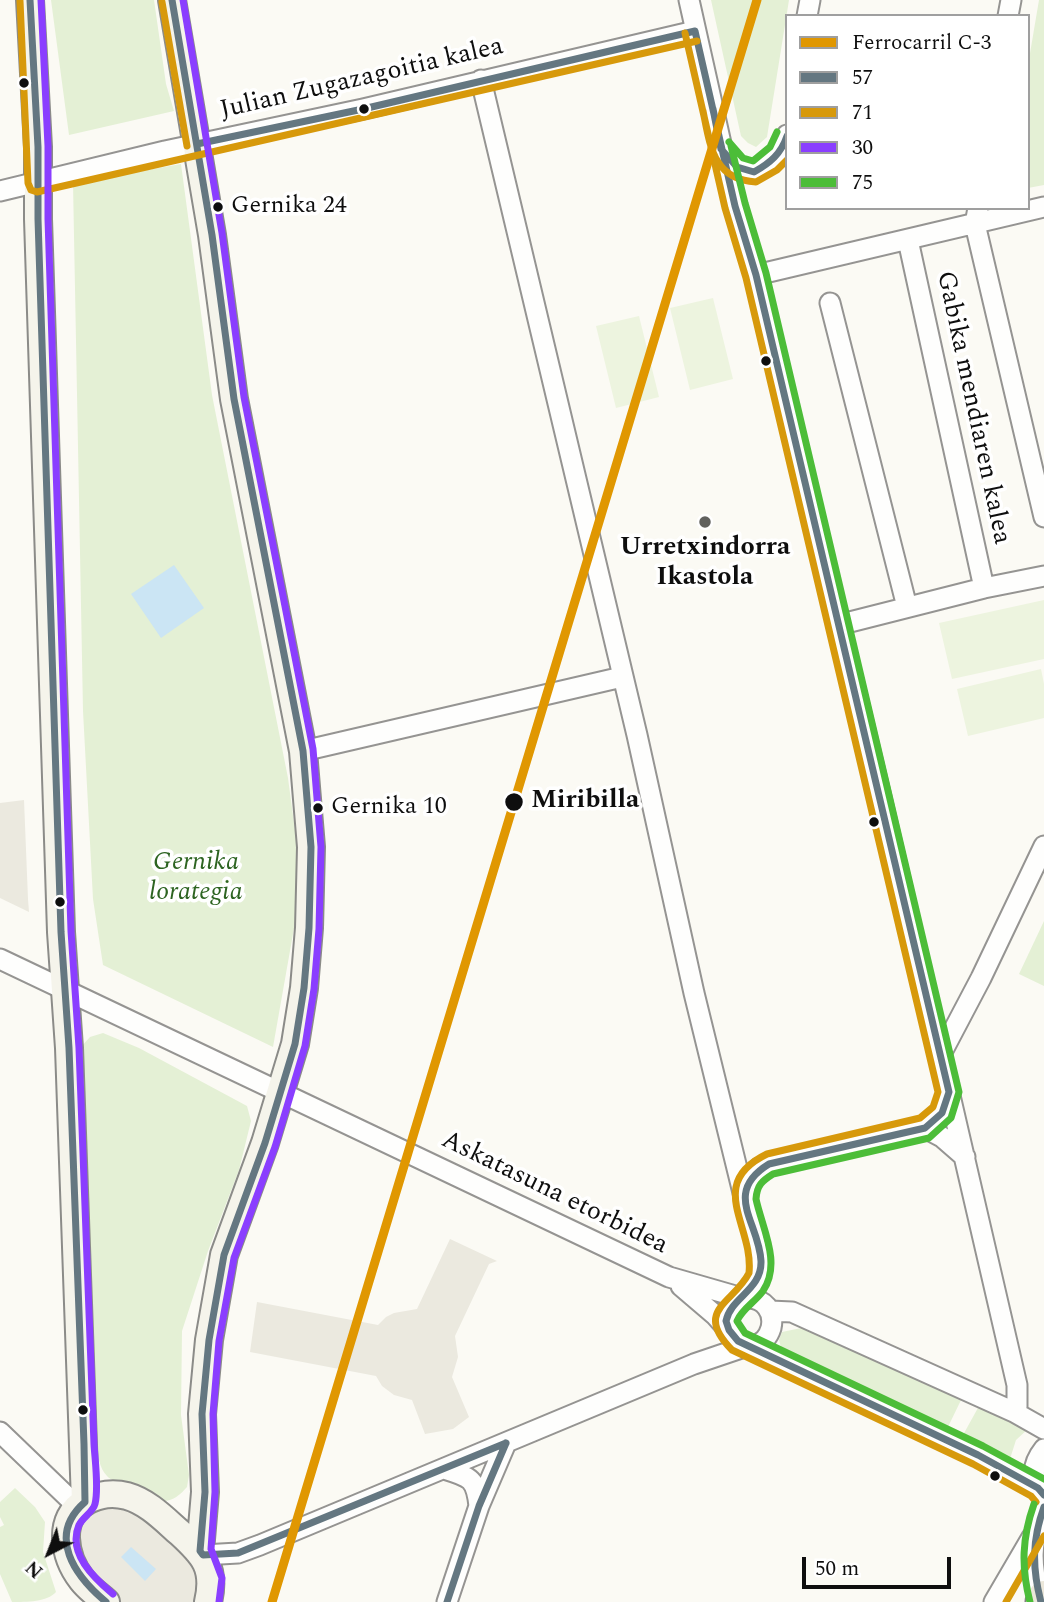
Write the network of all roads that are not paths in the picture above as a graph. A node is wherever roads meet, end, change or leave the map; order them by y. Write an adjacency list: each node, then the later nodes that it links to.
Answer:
1 (30, 0): 10 (main road)
2 (173, 0): 7 (main road)
3 (689, 0): 4 (street)
4 (695, 31): 5 (street, Julian Zugazagoitia kalea); 8 (street)
5 (481, 80): 7 (street, Julian Zugazagoitia kalea); 25 (street)
6 (785, 141): 9 (street)
7 (197, 144): 10 (street, Julian Zugazagoitia kalea); 26 (main road)
8 (721, 149): 9 (street); 12 (street)
9 (754, 172): 12 (street)
10 (38, 182): 11 (street, Julian Zugazagoitia kalea); 29 (main road)
11 (0, 191)
12 (735, 206): 16 (street)
13 (1044, 209): 14 (street)
14 (977, 216): 15 (street); 18 (street)
15 (908, 240): 16 (street); 20 (street, Gabika mendiaren kalea)
16 (756, 275): 21 (street)
17 (830, 303): 22 (street)
18 (1044, 517)
19 (1044, 576): 20 (street)
20 (984, 588): 22 (street)
21 (832, 598): 23 (street); 24 (street)
22 (907, 607): 23 (street)
23 (862, 619): 24 (street)
24 (838, 625): 30 (street)
25 (622, 677): 26 (street); 34 (street)
26 (303, 751): 31 (main road)
27 (1044, 846): 30 (street)
28 (0, 959): 29 (street, Askatasuna etorbidea)
29 (66, 989): 31 (street, Askatasuna etorbidea); 51 (main road)
30 (941, 1054): 32 (street)
31 (282, 1092): 38 (street, Askatasuna etorbidea); 54 (main road)
32 (949, 1092): 33 (street); 35 (street)
33 (925, 1128): 35 (street); 36 (street)
34 (732, 1143): 36 (street); 37 (street)
35 (965, 1157): 44 (street)
36 (769, 1164): 37 (street)
37 (745, 1199): 39 (street)
38 (668, 1277): 39 (street, Askatasuna etorbidea); 41 (street, Askatasuna etorbidea)
39 (744, 1298): 40 (street); 41 (street)
40 (769, 1311): 42 (street); 44 (street)
41 (729, 1331): 42 (street); 43 (street)
42 (751, 1346): 43 (street); 50 (street)
43 (694, 1364): 47 (street)
44 (1014, 1412): 45 (street)
45 (1044, 1429)
46 (0, 1432): 51 (street)
47 (506, 1443): 49 (street); 52 (street)
48 (1044, 1449): 50 (street)
49 (444, 1469): 52 (street); 54 (street)
50 (1042, 1496): 53 (street)
51 (81, 1505): 54 (main road); 55 (main road)
52 (479, 1506): 59 (street)
53 (1034, 1533): 60 (street); 61 (street)
54 (201, 1553): 58 (main road)
55 (82, 1592): 57 (main road)
56 (1044, 1596): 61 (main road)
57 (106, 1602)
58 (208, 1602)
59 (447, 1602)
60 (994, 1602)
61 (1041, 1602)

